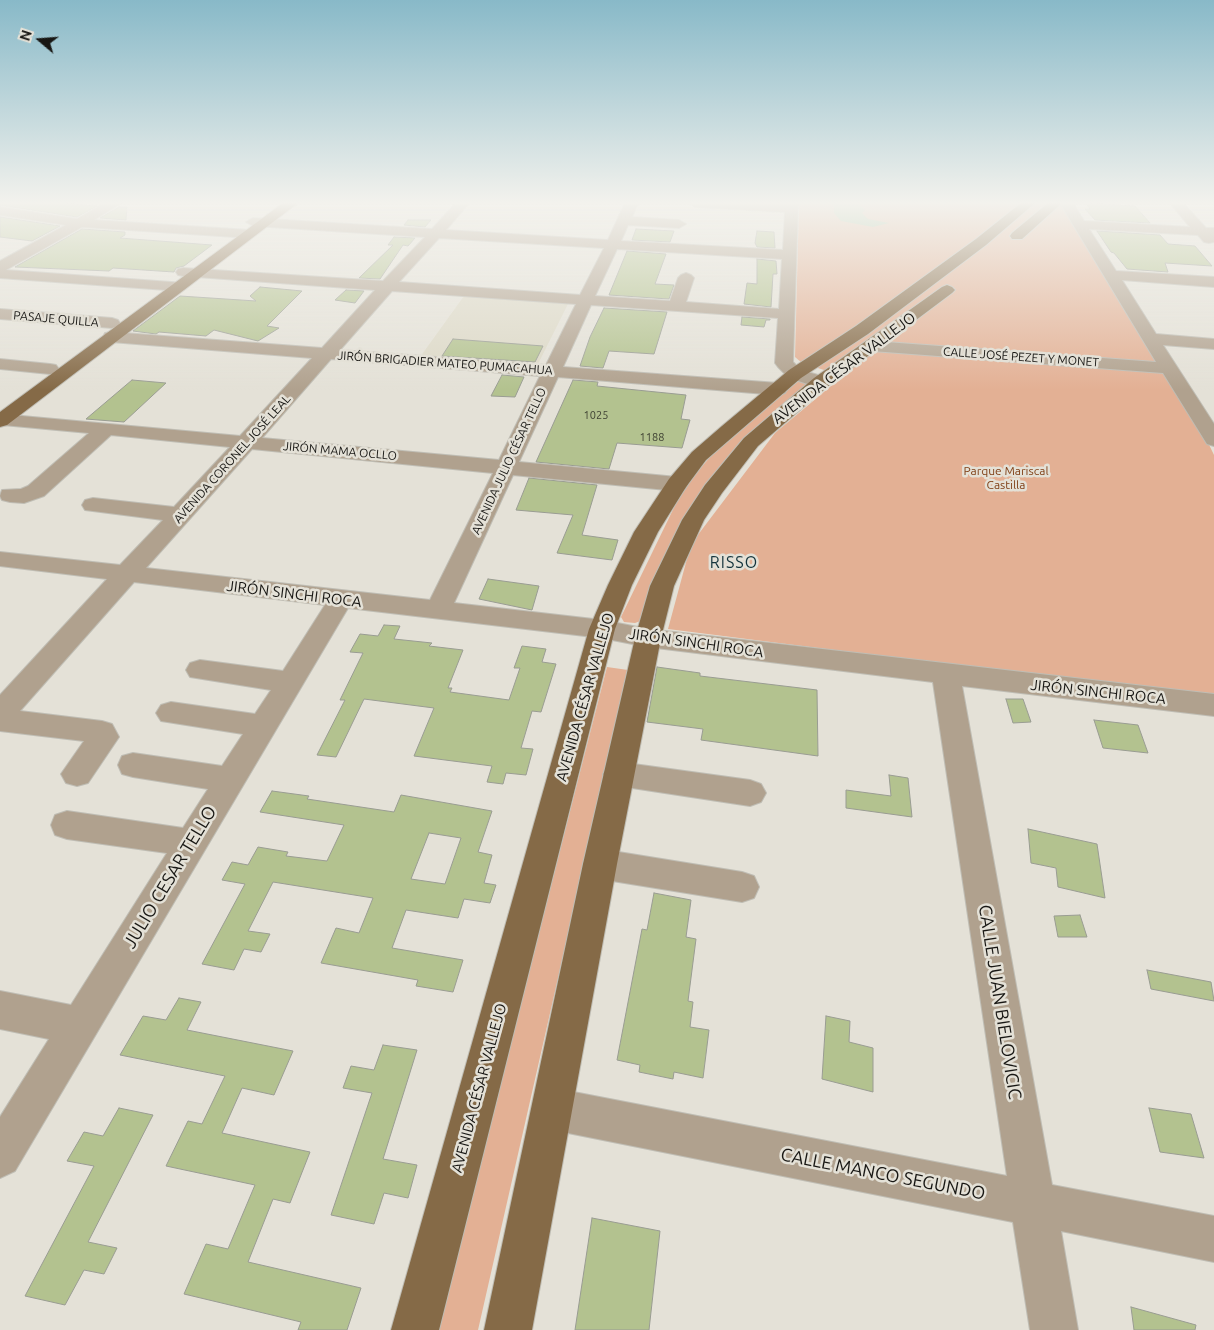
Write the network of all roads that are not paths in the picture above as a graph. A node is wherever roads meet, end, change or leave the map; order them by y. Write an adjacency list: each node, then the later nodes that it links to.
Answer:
1 (199, 265): 11 (main road)
2 (407, 265): 13 (street, AVENIDA CORONEL JOSÉ LEAL)
3 (603, 265): 14 (street, AVENIDA JULIO CÉSAR TELLO)
4 (787, 265): 17 (street)
5 (960, 265): 27 (main road, AVENIDA CÉSAR VALLEJO)
6 (980, 265): 21 (main road, AVENIDA CÉSAR VALLEJO)
7 (1104, 265): 9 (street)
8 (0, 274): 11 (street)
9 (1110, 275): 12 (street); 19 (street)
10 (686, 278): 15 (street)
11 (181, 279): 13 (street); 18 (main road)
12 (1214, 282)
13 (388, 286): 14 (street); 22 (street, AVENIDA CORONEL JOSÉ LEAL)
14 (586, 300): 15 (street); 26 (street, AVENIDA JULIO CÉSAR TELLO)
15 (676, 307): 17 (street)
16 (0, 314): 18 (street, PASAJE QUILLA)
17 (785, 314): 27 (street)
18 (112, 330): 22 (street, JIRÓN BRIGADIER MATEO PUMACAHUA); 24 (main road); 29 (main road)
19 (1151, 339): 20 (street); 25 (street)
20 (1214, 344)
21 (872, 346): 25 (street, CALLE JOSÉ PEZET Y MONET); 27 (main road, AVENIDA CÉSAR VALLEJO)
22 (327, 354): 26 (street, JIRÓN BRIGADIER MATEO PUMACAHUA); 32 (street, AVENIDA CORONEL JOSÉ LEAL)
23 (0, 364): 24 (street)
24 (50, 368): 29 (main road)
25 (1170, 368): 31 (street)
26 (552, 371): 28 (street, JIRÓN BRIGADIER MATEO PUMACAHUA); 33 (street, AVENIDA JULIO CÉSAR TELLO)
27 (808, 378): 28 (main road, AVENIDA CÉSAR VALLEJO); 43 (main road, AVENIDA CÉSAR VALLEJO)
28 (778, 389): 34 (main road, AVENIDA CÉSAR VALLEJO)
29 (1, 415): 30 (street, JIRÓN MAMA OCLLO)
30 (106, 428): 32 (street, JIRÓN MAMA OCLLO); 35 (street)
31 (1211, 429)
32 (246, 442): 33 (street, JIRÓN MAMA OCLLO); 37 (street, AVENIDA CORONEL JOSÉ LEAL)
33 (506, 467): 34 (street, JIRÓN MAMA OCLLO); 41 (street, AVENIDA JULIO CÉSAR TELLO)
34 (677, 484): 42 (main road, AVENIDA CÉSAR VALLEJO)
35 (10, 495)
36 (93, 505): 37 (street)
37 (181, 514): 39 (street, AVENIDA CORONEL JOSÉ LEAL)
38 (0, 559): 39 (street, JIRÓN SINCHI ROCA)
39 (127, 574): 40 (street, JIRÓN SINCHI ROCA); 48 (street, AVENIDA CORONEL JOSÉ LEAL)
40 (341, 599): 41 (street, JIRÓN SINCHI ROCA); 46 (street, JULIO CESAR TELLO)
41 (438, 610): 42 (street, JIRÓN SINCHI ROCA)
42 (602, 629): 43 (street, JIRÓN SINCHI ROCA); 67 (main road, AVENIDA CÉSAR VALLEJO)
43 (648, 638): 45 (street, JIRÓN SINCHI ROCA); 54 (main road, AVENIDA CÉSAR VALLEJO)
44 (200, 670): 46 (street)
45 (946, 674): 47 (street, JIRÓN SINCHI ROCA); 65 (street, CALLE JUAN BIELOVICIC)
46 (290, 682): 51 (street, JULIO CESAR TELLO)
47 (1214, 705)
48 (0, 714)
49 (171, 714): 51 (street)
50 (0, 720): 53 (street)
51 (263, 726): 55 (street, JULIO CESAR TELLO)
52 (133, 765): 55 (street)
53 (78, 774)
54 (619, 774): 56 (street); 59 (main road, AVENIDA CÉSAR VALLEJO)
55 (230, 780): 58 (street, JULIO CESAR TELLO)
56 (750, 793)
57 (67, 825): 58 (street)
58 (192, 843): 62 (street, JULIO CESAR TELLO)
59 (600, 864): 60 (street); 63 (main road, AVENIDA CÉSAR VALLEJO)
60 (742, 887)
61 (0, 1010): 62 (street)
62 (80, 1026): 64 (street, JULIO CESAR TELLO)
63 (553, 1109): 65 (street, CALLE MANCO SEGUNDO); 68 (main road, AVENIDA CÉSAR VALLEJO)
64 (0, 1156)
65 (1033, 1203): 66 (street, CALLE MANCO SEGUNDO); 69 (street, CALLE JUAN BIELOVICIC)
66 (1214, 1239)
67 (414, 1330)
68 (508, 1330)
69 (1054, 1330)

